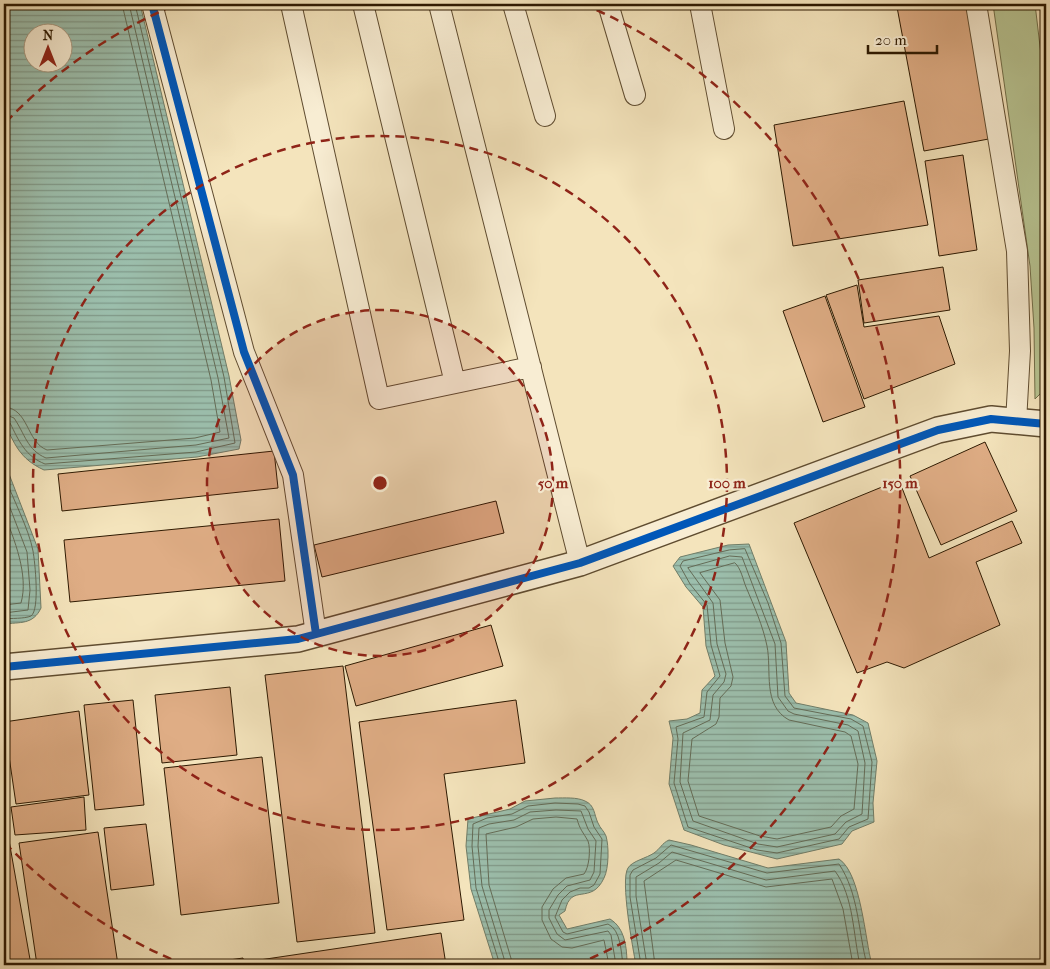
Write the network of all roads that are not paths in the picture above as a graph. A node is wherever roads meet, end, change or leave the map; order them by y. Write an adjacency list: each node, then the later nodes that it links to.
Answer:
1 (152, 4): 17 (street)
2 (291, 4): 13 (street)
3 (363, 4): 13 (street)
4 (439, 4): 12 (street)
5 (513, 4): 10 (street)
6 (608, 4): 9 (street)
7 (700, 4): 11 (street)
8 (976, 4): 14 (street)
9 (635, 95)
10 (545, 116)
11 (724, 130)
12 (531, 367): 13 (street); 16 (street)
13 (456, 383)
14 (1016, 422): 15 (street); 16 (street)
15 (1046, 424)
16 (580, 562): 17 (street)
17 (316, 634): 18 (street)
18 (4, 667)

